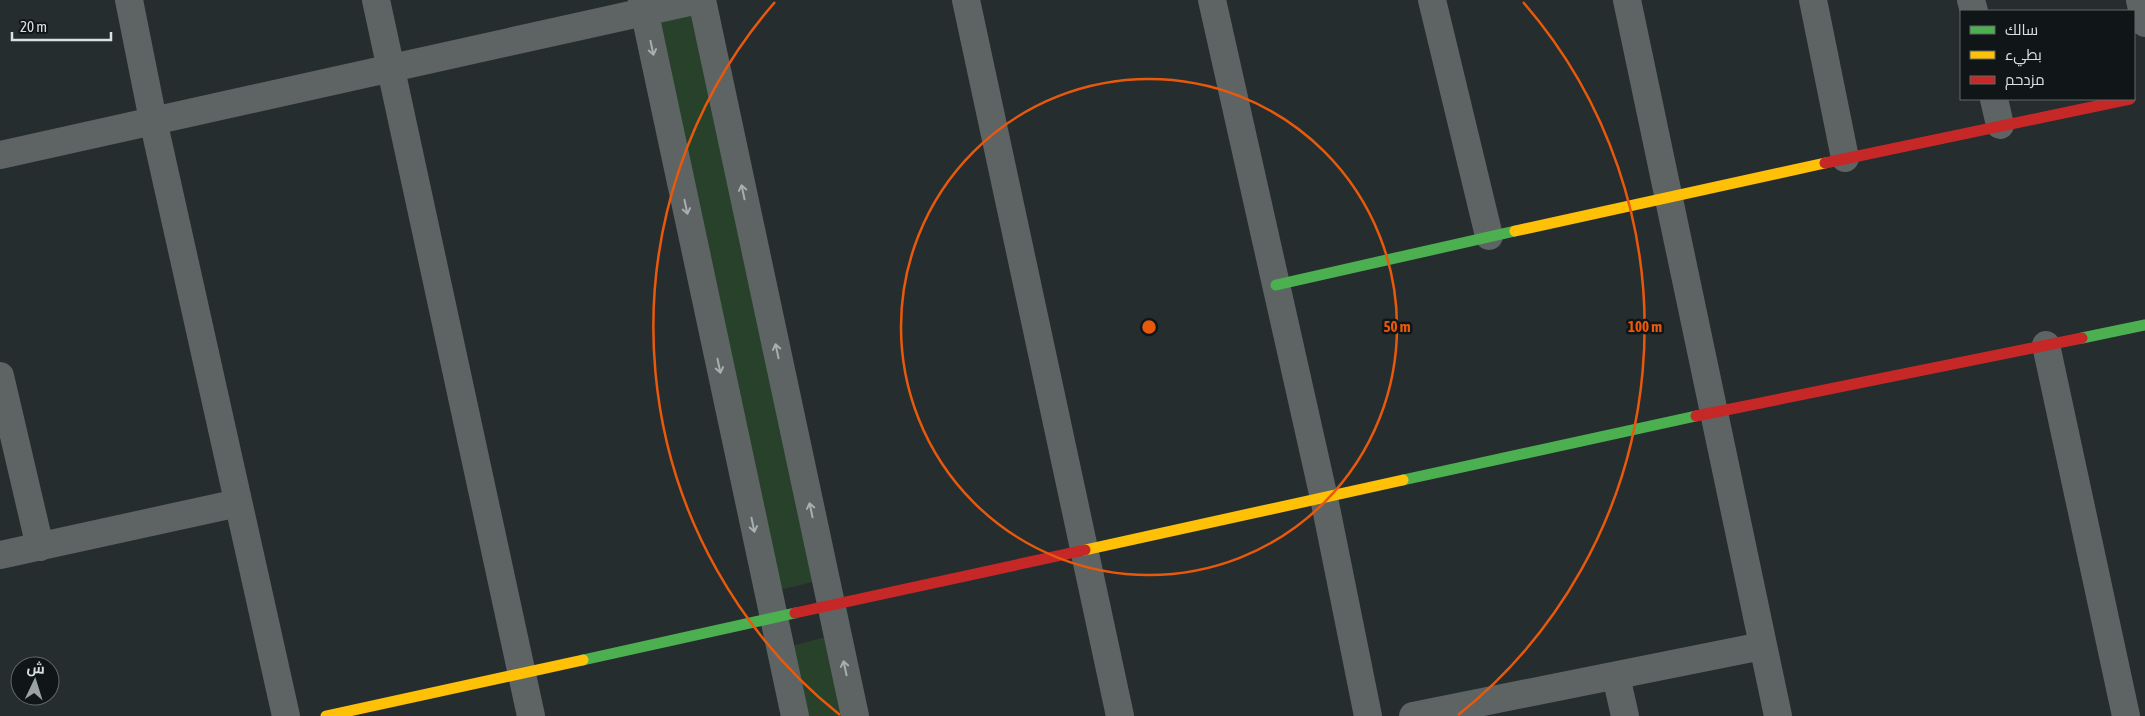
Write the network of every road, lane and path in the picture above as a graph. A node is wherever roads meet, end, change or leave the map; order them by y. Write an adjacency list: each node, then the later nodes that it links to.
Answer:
1 (129, 0): 15 (street)
2 (376, 0): 12 (street)
3 (700, 0): 10 (street); 31 (street, one-way to 3)
4 (966, 0): 29 (street)
5 (1212, 0): 21 (street)
6 (1432, 0): 20 (street)
7 (1627, 0): 19 (street)
8 (1813, 0): 18 (street)
9 (2140, 0): 11 (street)
10 (643, 6): 12 (street); 32 (street, one-way to 32)
11 (2145, 23)
12 (390, 68): 15 (street); 34 (street)
13 (1994, 100): 16 (street)
14 (2125, 100): 16 (street)
15 (153, 120): 17 (street); 27 (street)
16 (2000, 125): 18 (street)
17 (0, 155)
18 (1845, 158): 19 (street)
19 (1668, 196): 20 (street); 25 (street)
20 (1489, 236): 21 (street)
21 (1276, 285): 26 (street)
22 (2145, 325): 23 (street)
23 (2046, 345): 25 (street); 46 (street)
24 (0, 376): 28 (street)
25 (1714, 412): 26 (street); 33 (street)
26 (1324, 498): 29 (street); 42 (street)
27 (238, 503): 28 (street); 36 (street)
28 (40, 547): 30 (street)
29 (1086, 550): 31 (street); 41 (street)
30 (0, 555)
31 (831, 606): 32 (street); 40 (street, one-way to 31)
32 (773, 618): 34 (street); 39 (street)
33 (1762, 646): 35 (street); 45 (street)
34 (522, 674): 37 (street); 38 (street)
35 (1616, 676): 43 (street); 44 (street)
36 (286, 716)
37 (326, 716)
38 (531, 716)
39 (794, 716)
40 (855, 716)
41 (1120, 716)
42 (1368, 716)
43 (1413, 716)
44 (1625, 716)
45 (1778, 716)
46 (2126, 716)

